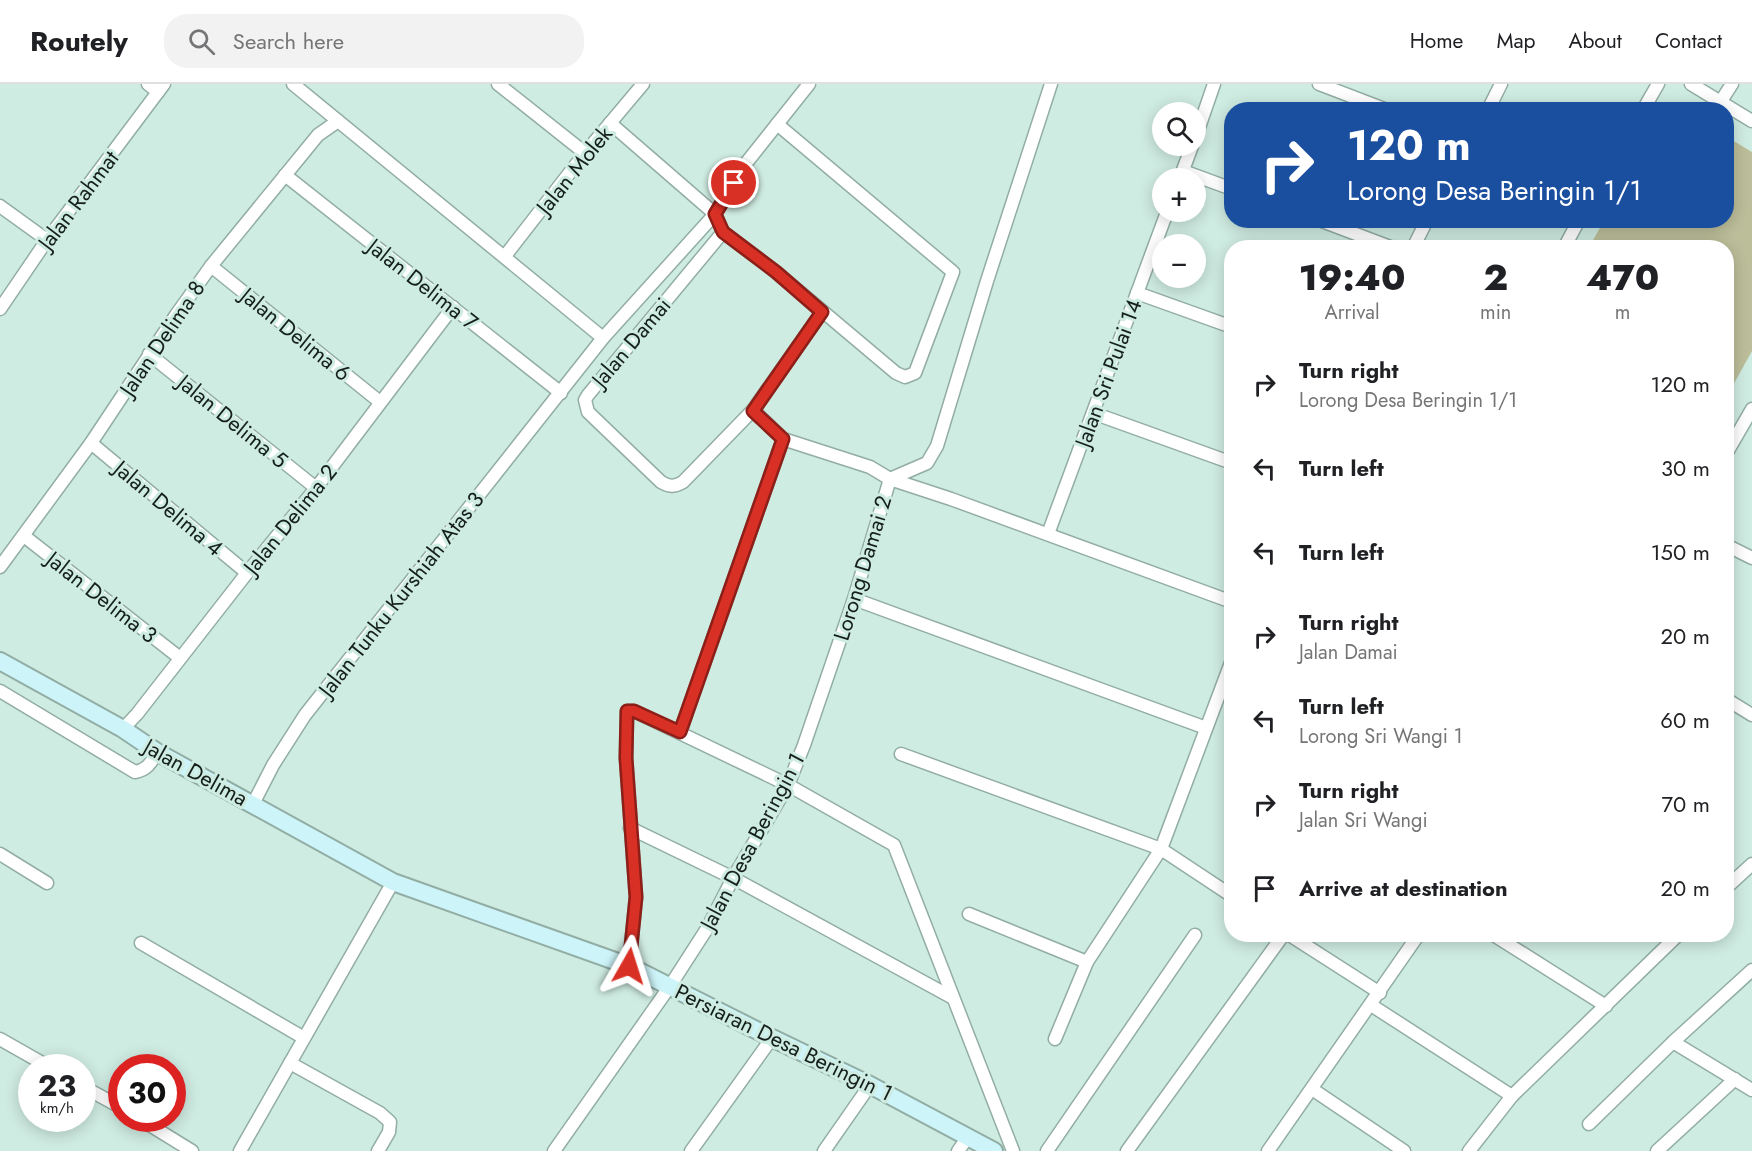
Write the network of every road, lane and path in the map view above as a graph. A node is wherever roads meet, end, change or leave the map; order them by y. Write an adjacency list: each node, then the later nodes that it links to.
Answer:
1 (148, 84): 13 (street)
2 (293, 84): 21 (street)
3 (498, 84): 25 (street)
4 (643, 84): 23 (street, Jalan Molek)
5 (809, 84): 24 (street, Jalan Tunku Kurshiah Atas 3)
6 (1051, 84): 54 (street)
7 (1214, 84): 19 (street)
8 (1319, 84): 14 (street)
9 (1501, 84): 17 (street)
10 (1658, 84): 18 (street)
11 (1691, 84): 15 (street)
12 (1732, 84): 15 (street)
13 (161, 88): 34 (street, Jalan Rahmat)
14 (1347, 89): 16 (street)
15 (1721, 101)
16 (1372, 102)
17 (1492, 102)
18 (1648, 102)
19 (1206, 107)
20 (1734, 109): 22 (street)
21 (338, 121): 26 (street, Jalan Delima 8); 36 (street)
22 (1752, 121)
23 (610, 123): 25 (street, Jalan Molek); 30 (street)
24 (777, 124): 30 (street, Jalan Tunku Kurshiah Atas 3); 41 (street)
25 (585, 153): 36 (street, Jalan Molek)
26 (285, 175): 37 (street, Jalan Delima 8); 39 (street, Jalan Delima 7)
27 (1206, 182): 28 (street)
28 (1224, 187)
29 (0, 206): 34 (street)
30 (715, 214): 33 (street); 43 (street, Jalan Tunku Kurshiah Atas 3)
31 (1163, 222): 38 (street, Jalan Sri Pulai 14)
32 (1340, 228): 35 (street)
33 (723, 232): 41 (street); 47 (street, Jalan Damai)
34 (48, 240): 40 (street, Jalan Rahmat)
35 (1372, 240)
36 (505, 256): 43 (street)
37 (211, 266): 44 (street, Jalan Delima 8); 46 (street, Jalan Delima 6)
38 (1137, 293): 42 (street); 49 (street, Jalan Sri Pulai 14)
39 (453, 307): 45 (street, Jalan Delima 7); 46 (street, Jalan Delima 2)
40 (0, 309)
41 (822, 312): 47 (street, Jalan Damai)
42 (1224, 324)
43 (603, 338): 45 (street, Jalan Tunku Kurshiah Atas 3)
44 (149, 354): 52 (street, Jalan Delima 8); 55 (street, Jalan Delima 5)
45 (561, 393): 77 (street, Jalan Tunku Kurshiah Atas 3)
46 (380, 402): 55 (street, Jalan Delima 2)
47 (753, 411): 50 (street)
48 (1751, 411): 51 (street)
49 (1093, 413): 53 (street); 56 (street, Jalan Sri Pulai 14)
50 (783, 439): 54 (street); 73 (street)
51 (1734, 440)
52 (91, 443): 57 (street, Jalan Delima 8); 61 (street, Jalan Delima 4)
53 (1224, 460)
54 (890, 479): 56 (street); 62 (street, Lorong Damai 2)
55 (316, 488): 61 (street, Jalan Delima 2)
56 (1048, 534): 63 (street)
57 (24, 536): 60 (street, Jalan Delima 8); 65 (street, Jalan Delima 3)
58 (1734, 549): 59 (street)
59 (1752, 558)
60 (0, 567)
61 (247, 573): 65 (street, Jalan Delima 2)
62 (854, 599): 64 (street, Lorong Damai 2); 71 (street)
63 (1224, 599)
64 (834, 657): 76 (street, Jalan Desa Beringin 1)
65 (180, 658): 72 (street, Jalan Delima 2)
66 (0, 661): 72 (main road, Jalan Delima)
67 (1224, 681): 71 (street)
68 (0, 691): 74 (street)
69 (1734, 704): 70 (street)
70 (1752, 715)
71 (1206, 728): 79 (street)
72 (123, 729): 74 (main road, Jalan Delima)
73 (680, 732): 76 (street); 78 (street)
74 (157, 752): 77 (main road, Jalan Delima)
75 (901, 754): 79 (street)
76 (788, 785): 82 (street, Jalan Desa Beringin 1); 100 (street)
77 (253, 804): 84 (main road, Jalan Delima)
78 (630, 828): 82 (street); 96 (street)
79 (1161, 849): 86 (street); 95 (street)
80 (0, 854): 85 (street)
81 (1752, 864): 83 (street)
82 (733, 878): 98 (street, Jalan Desa Beringin 1); 100 (street)
83 (1734, 879)
84 (393, 882): 96 (main road, Persiaran Desa Beringin 1); 103 (street)
85 (47, 883)
86 (1224, 891)
87 (969, 914): 95 (street)
88 (1195, 935): 127 (street)
89 (1280, 942): 128 (street)
90 (1299, 942): 99 (street)
91 (1414, 942): 99 (street)
92 (1505, 942): 102 (street)
93 (1671, 942): 102 (street)
94 (141, 943): 103 (street)
95 (1087, 962): 106 (street)
96 (629, 966): 98 (main road, Persiaran Desa Beringin 1)
97 (1752, 970): 107 (street)
98 (670, 986): 104 (main road, Persiaran Desa Beringin 1); 121 (street, Jalan Desa Beringin 1)
99 (1380, 993): 101 (street)
100 (953, 998): 126 (street)
101 (1371, 1005): 112 (street); 114 (street)
102 (1606, 1006): 114 (street)
103 (304, 1038): 109 (street)
104 (772, 1038): 111 (main road, Persiaran Desa Beringin 1); 122 (street)
105 (0, 1039): 108 (street)
106 (1055, 1039)
107 (1673, 1042): 110 (street); 115 (street)
108 (26, 1054)
109 (290, 1063): 119 (street); 120 (street)
110 (1735, 1079): 113 (street); 132 (street)
111 (870, 1084): 117 (main road, Persiaran Desa Beringin 1); 123 (street)
112 (1312, 1089): 129 (street); 130 (street)
113 (1752, 1090)
114 (1512, 1096): 131 (street)
115 (1589, 1124)
116 (161, 1132): 118 (street)
117 (968, 1137): 124 (street); 125 (main road, Persiaran Desa Beringin 1)
118 (192, 1151)
119 (240, 1151)
120 (378, 1151)
121 (554, 1151)
122 (691, 1151)
123 (824, 1151)
124 (958, 1151)
125 (994, 1151)
126 (1013, 1151)
127 (1047, 1151)
128 (1127, 1151)
129 (1268, 1151)
130 (1404, 1151)
131 (1469, 1151)
132 (1657, 1151)

